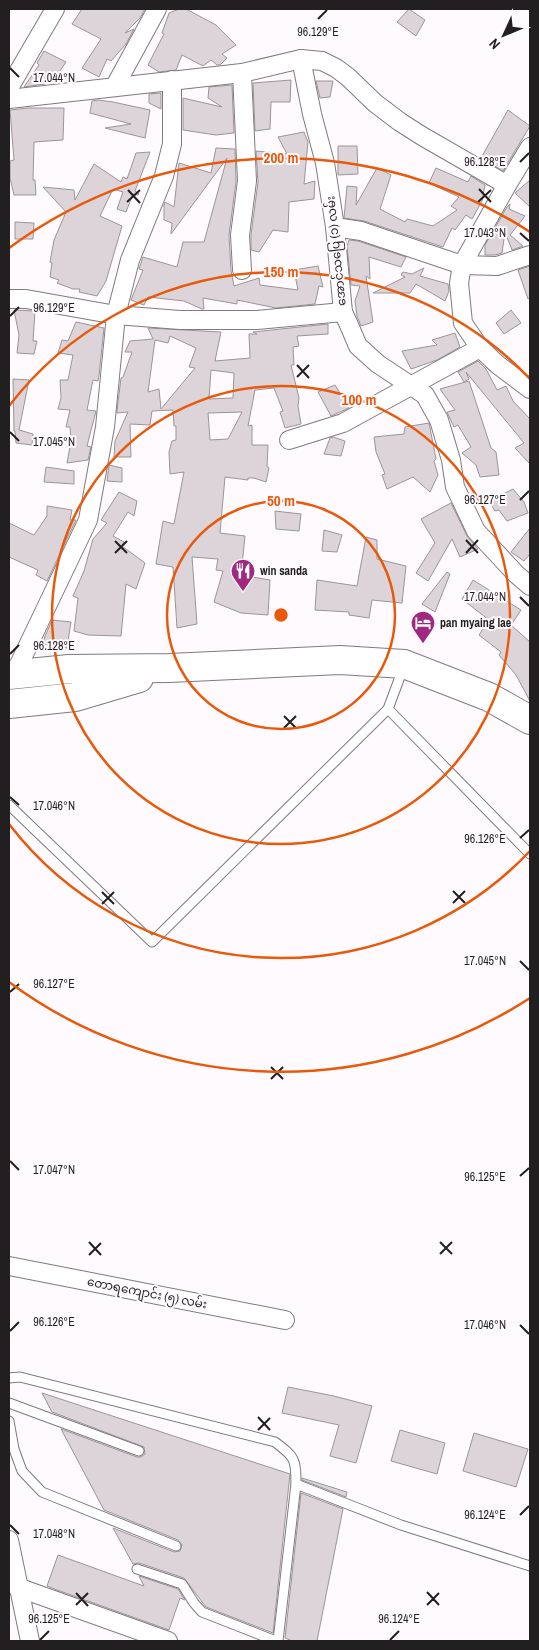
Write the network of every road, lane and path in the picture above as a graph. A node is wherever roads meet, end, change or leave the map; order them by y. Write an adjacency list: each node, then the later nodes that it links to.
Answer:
1 (55, 9): 7 (street)
2 (157, 9): 6 (street)
3 (301, 59): 4 (street); 10 (street); 11 (street, အောင်သပြေ (၁) လမ်း)
4 (242, 72): 5 (street); 14 (street)
5 (172, 80): 6 (street); 17 (street)
6 (115, 86): 8 (street)
7 (9, 88)
8 (9, 99)
9 (530, 147): 10 (street)
10 (506, 186): 13 (street)
11 (335, 227): 13 (street); 16 (street, အောင်သပြေ (၁) လမ်း)
12 (530, 255): 13 (street)
13 (462, 265): 18 (street)
14 (242, 270)
15 (9, 299): 17 (street)
16 (343, 312): 17 (street); 19 (street, အောင်သပြေ (၁) လမ်း)
17 (116, 315): 25 (street)
18 (480, 348): 19 (street); 20 (street)
19 (412, 386): 21 (street); 22 (street, အောင်သပြေ (၁) လမ်း)
20 (530, 389)
21 (289, 440)
22 (530, 586)
23 (404, 664): 24 (highway); 27 (lane); 28 (highway)
24 (169, 668): 25 (highway); 26 (highway)
25 (11, 675)
26 (9, 704)
27 (388, 709): 29 (lane); 30 (lane)
28 (530, 720)
29 (9, 806)
30 (530, 854)
31 (9, 1266): 32 (street, တောရကျောင်း (၅) လမ်း)
32 (285, 1320)
33 (9, 1378): 37 (lane)
34 (9, 1403): 36 (lane)
35 (9, 1424): 39 (lane)
36 (139, 1452)
37 (296, 1484): 40 (lane); 45 (lane)
38 (9, 1540): 42 (street)
39 (176, 1546)
40 (530, 1566)
41 (137, 1569): 45 (lane)
42 (13, 1588): 43 (street); 44 (street)
43 (30, 1641)
44 (168, 1641)
45 (277, 1641)

